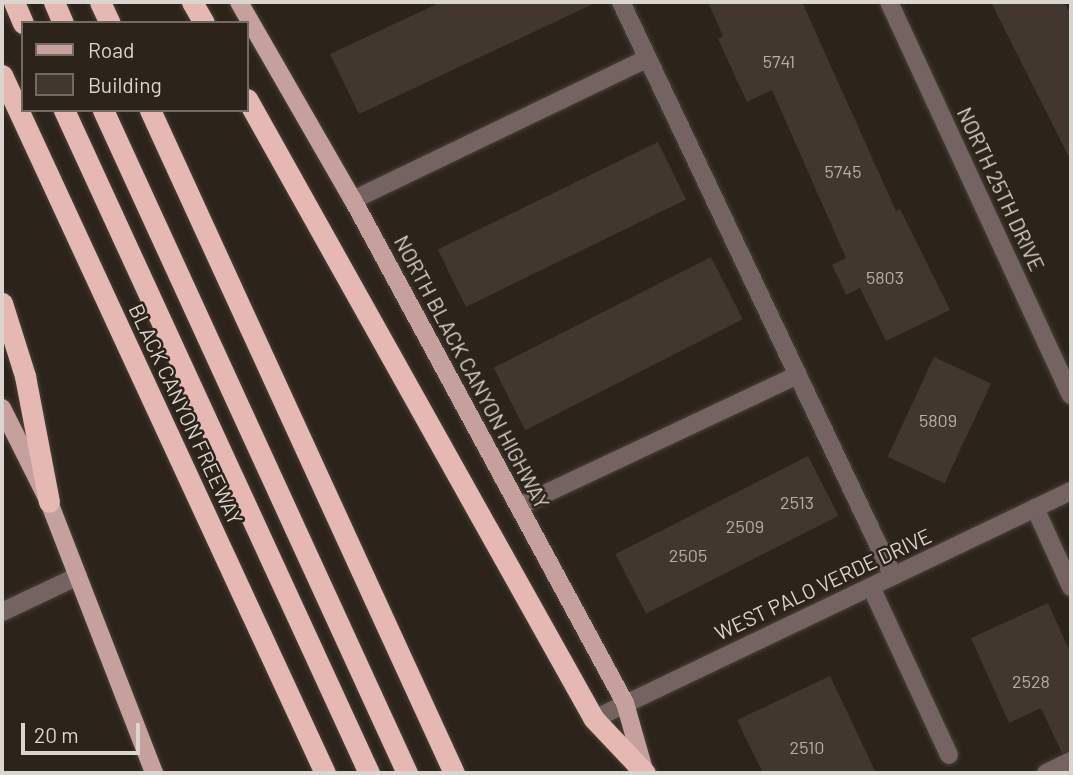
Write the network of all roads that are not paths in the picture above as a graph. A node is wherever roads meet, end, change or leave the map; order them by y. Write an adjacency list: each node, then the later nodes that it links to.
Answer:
1 (14, 2): 8 (highway)
2 (54, 2): 9 (highway)
3 (100, 2): 10 (highway)
4 (192, 2): 11 (highway)
5 (239, 2): 18 (main road, NORTH BLACK CANYON HIGHWAY)
6 (621, 2): 12 (street)
7 (889, 2): 21 (street, NORTH 25TH DRIVE)
8 (22, 21)
9 (62, 21)
10 (109, 21)
11 (203, 21)
12 (648, 58): 18 (street); 20 (street)
13 (2, 75): 37 (highway, BLACK CANYON FREEWAY)
14 (248, 101): 33 (highway)
15 (65, 112): 38 (highway)
16 (104, 112): 39 (highway)
17 (151, 112): 40 (highway)
18 (353, 200): 25 (main road, NORTH BLACK CANYON HIGHWAY)
19 (2, 303): 24 (highway)
20 (797, 375): 25 (street); 28 (street)
21 (1071, 395)
22 (2, 408): 24 (main road)
23 (1071, 491): 26 (street, WEST PALO VERDE DRIVE)
24 (49, 502): 27 (main road)
25 (519, 506): 32 (main road, NORTH BLACK CANYON HIGHWAY)
26 (1035, 508): 28 (street, WEST PALO VERDE DRIVE); 30 (street)
27 (78, 576): 31 (street); 36 (main road)
28 (893, 576): 29 (street, WEST PALO VERDE DRIVE)
29 (871, 587): 32 (street, WEST PALO VERDE DRIVE); 34 (street)
30 (1071, 587)
31 (2, 612)
32 (625, 703): 33 (street, WEST PALO VERDE DRIVE); 41 (main road, NORTH BLACK CANYON HIGHWAY)
33 (594, 719): 41 (highway)
34 (949, 755)
35 (1071, 761): 42 (street)
36 (153, 773)
37 (326, 773)
38 (369, 773)
39 (407, 773)
40 (454, 773)
41 (645, 773)
42 (1046, 773)

